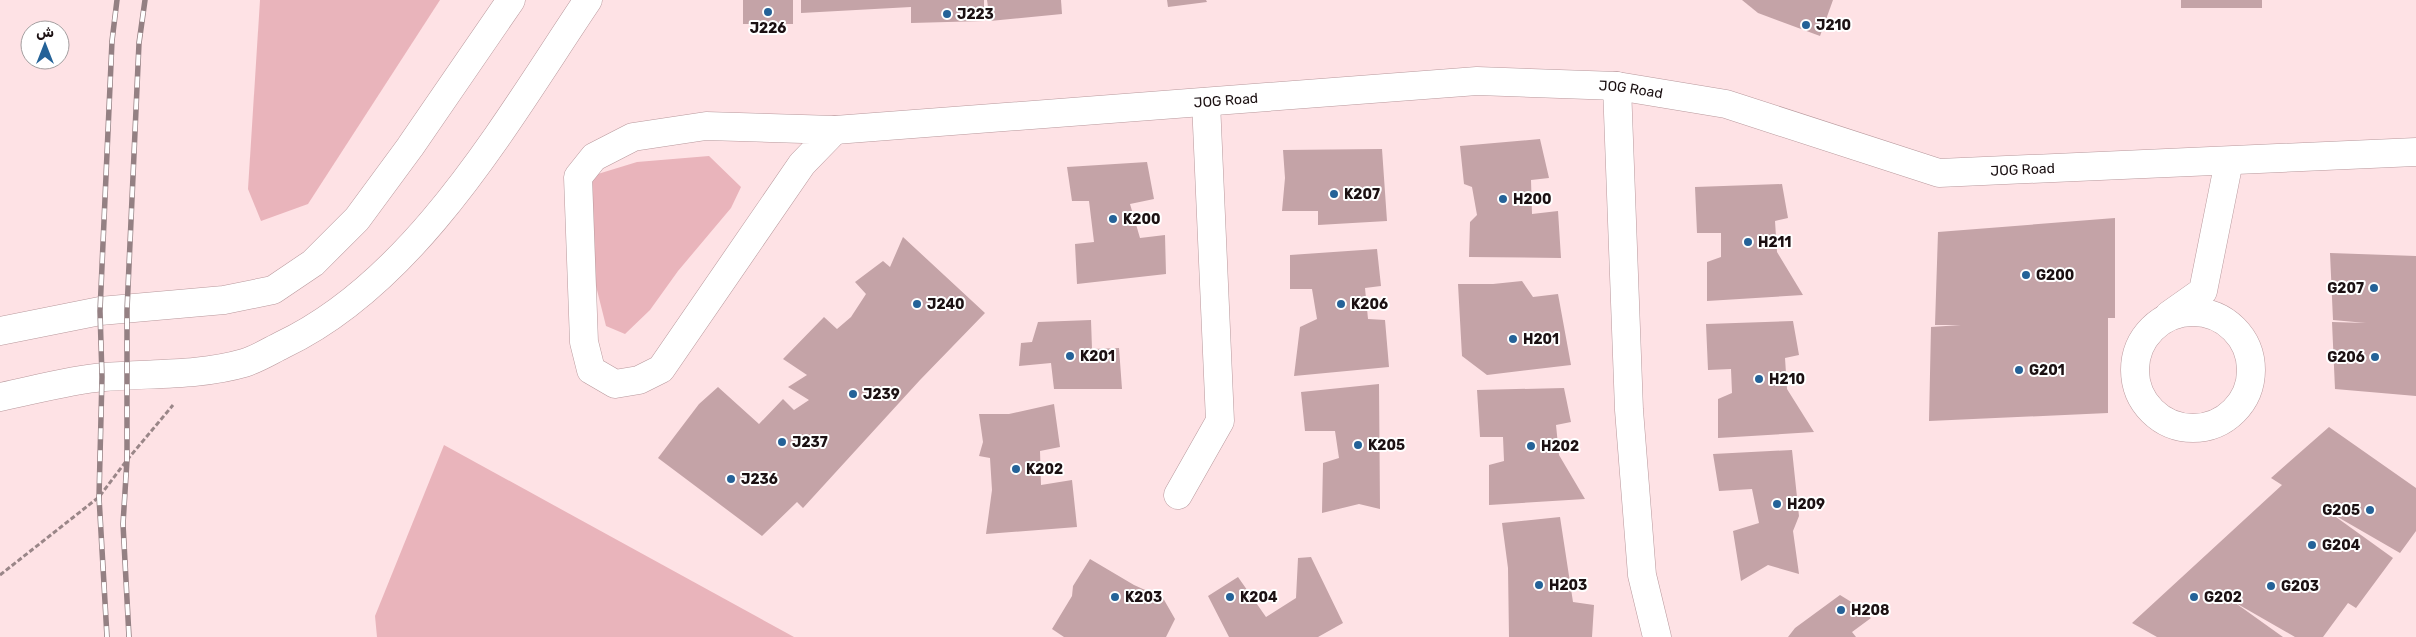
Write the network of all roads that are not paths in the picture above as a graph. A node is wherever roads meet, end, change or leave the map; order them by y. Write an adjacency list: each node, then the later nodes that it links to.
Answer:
1 (511, 0): 9 (street)
2 (588, 0): 10 (street)
3 (1617, 86): 4 (street, JOG Road); 7 (street, JOG Road); 12 (street)
4 (1206, 102): 5 (street, JOG Road); 11 (street)
5 (835, 130): 5 (street, JOG Road)
6 (2416, 152): 7 (street, JOG Road)
7 (2229, 161): 8 (street)
8 (2158, 322): 8 (street)
9 (0, 331)
10 (0, 397)
11 (1178, 495)
12 (1657, 637)

